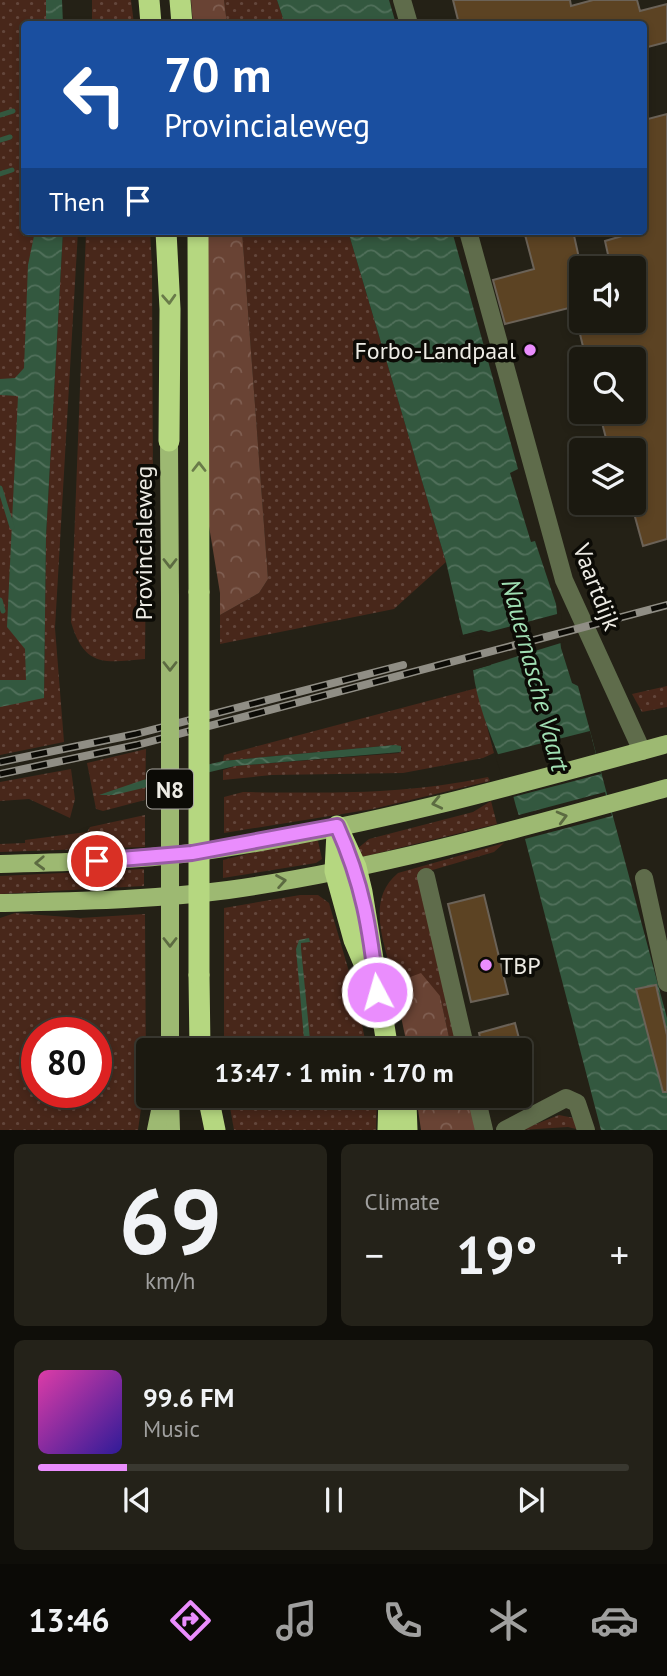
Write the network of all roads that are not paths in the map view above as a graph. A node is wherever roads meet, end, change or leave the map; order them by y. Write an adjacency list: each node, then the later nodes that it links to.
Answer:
1 (149, 0): 4 (highway)
2 (180, 0): 5 (highway)
3 (402, 0): 6 (street)
4 (151, 21)
5 (182, 21)
6 (408, 21)
7 (166, 235): 10 (highway, Provincialeweg / N8, one-way to 10)
8 (198, 235): 22 (highway, N8, one-way to 8, bridge)
9 (469, 235): 12 (street, Vaartdijk)
10 (169, 441): 21 (main road, Provincialeweg / N8, one-way to 21, bridge)
11 (667, 744): 12 (main road)
12 (642, 751): 14 (main road, one-way to 14)
13 (667, 788): 16 (main road, one-way to 13)
14 (337, 826): 15 (main road, one-way to 15); 16 (highway)
15 (0, 864)
16 (345, 869): 19 (main road, one-way to 16); 23 (highway)
17 (426, 877): 24 (street)
18 (644, 878): 20 (street)
19 (0, 903)
20 (667, 983)
21 (170, 1038)
22 (200, 1038)
23 (386, 1038)
24 (463, 1038)
25 (161, 1108): 32 (main road)
26 (170, 1108): 33 (main road)
27 (200, 1108): 34 (highway)
28 (210, 1108): 35 (highway)
29 (389, 1108): 36 (highway)
30 (406, 1108): 37 (highway)
31 (479, 1108): 38 (street)
32 (156, 1130)
33 (171, 1130)
34 (200, 1130)
35 (215, 1130)
36 (388, 1130)
37 (407, 1130)
38 (484, 1130)
39 (505, 1130): 40 (street)
40 (586, 1130)

